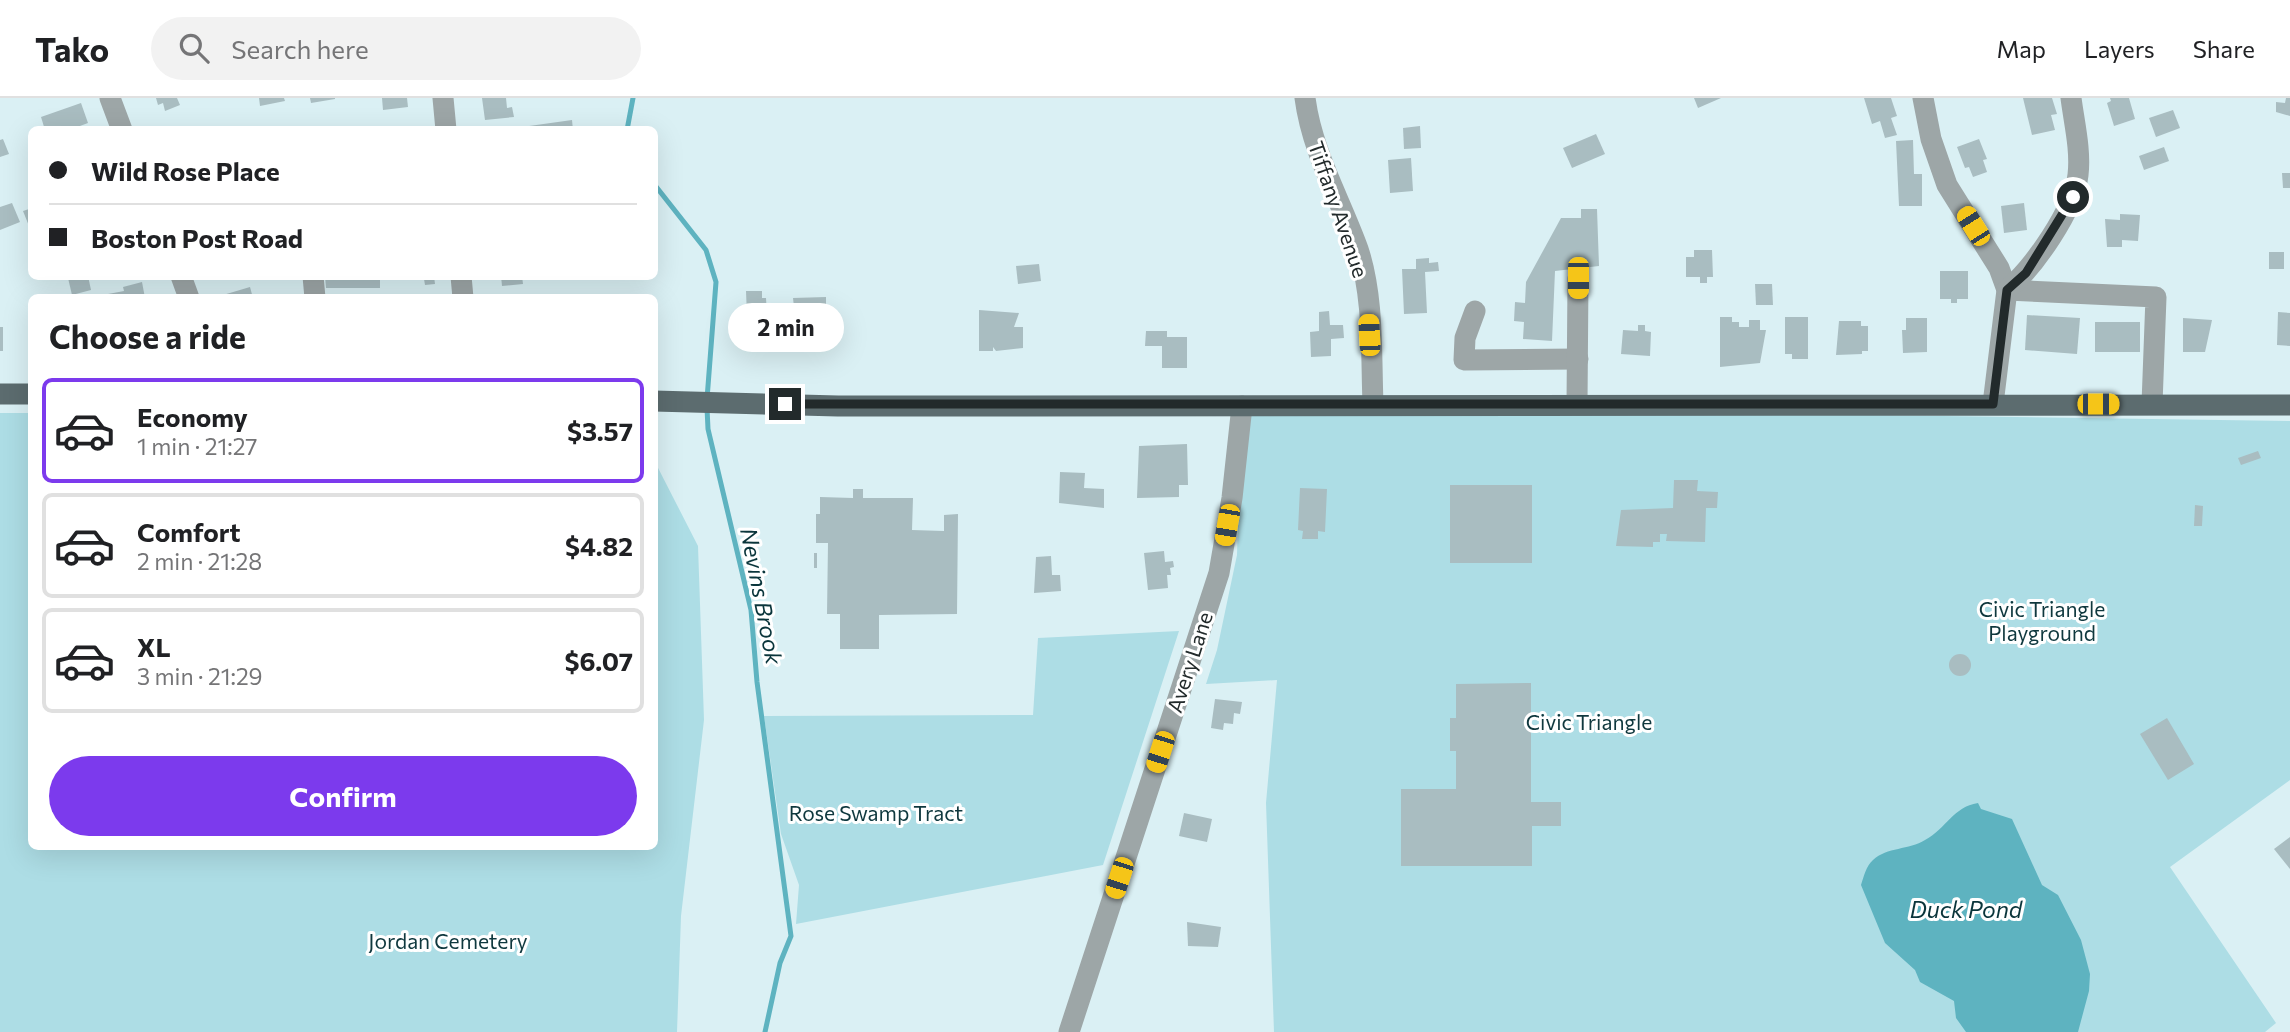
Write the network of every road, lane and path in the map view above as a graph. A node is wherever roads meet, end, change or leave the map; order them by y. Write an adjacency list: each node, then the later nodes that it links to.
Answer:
1 (110, 98): 6 (street)
2 (443, 98): 7 (street)
3 (1305, 98): 15 (street, Tiffany Avenue)
4 (1923, 98): 9 (street)
5 (2071, 98): 9 (street)
6 (120, 126)
7 (446, 126)
8 (1578, 278): 11 (street)
9 (2007, 290): 17 (street); 18 (street)
10 (1475, 311): 11 (street)
11 (1578, 359): 16 (street)
12 (0, 394): 13 (main road)
13 (28, 394)
14 (658, 401): 20 (main road)
15 (1373, 404): 16 (main road); 20 (main road)
16 (1577, 404): 17 (main road)
17 (1993, 404): 18 (main road)
18 (2152, 404): 19 (main road)
19 (2290, 405)
20 (1242, 406): 21 (street, Avery Lane)
21 (1069, 1032)

